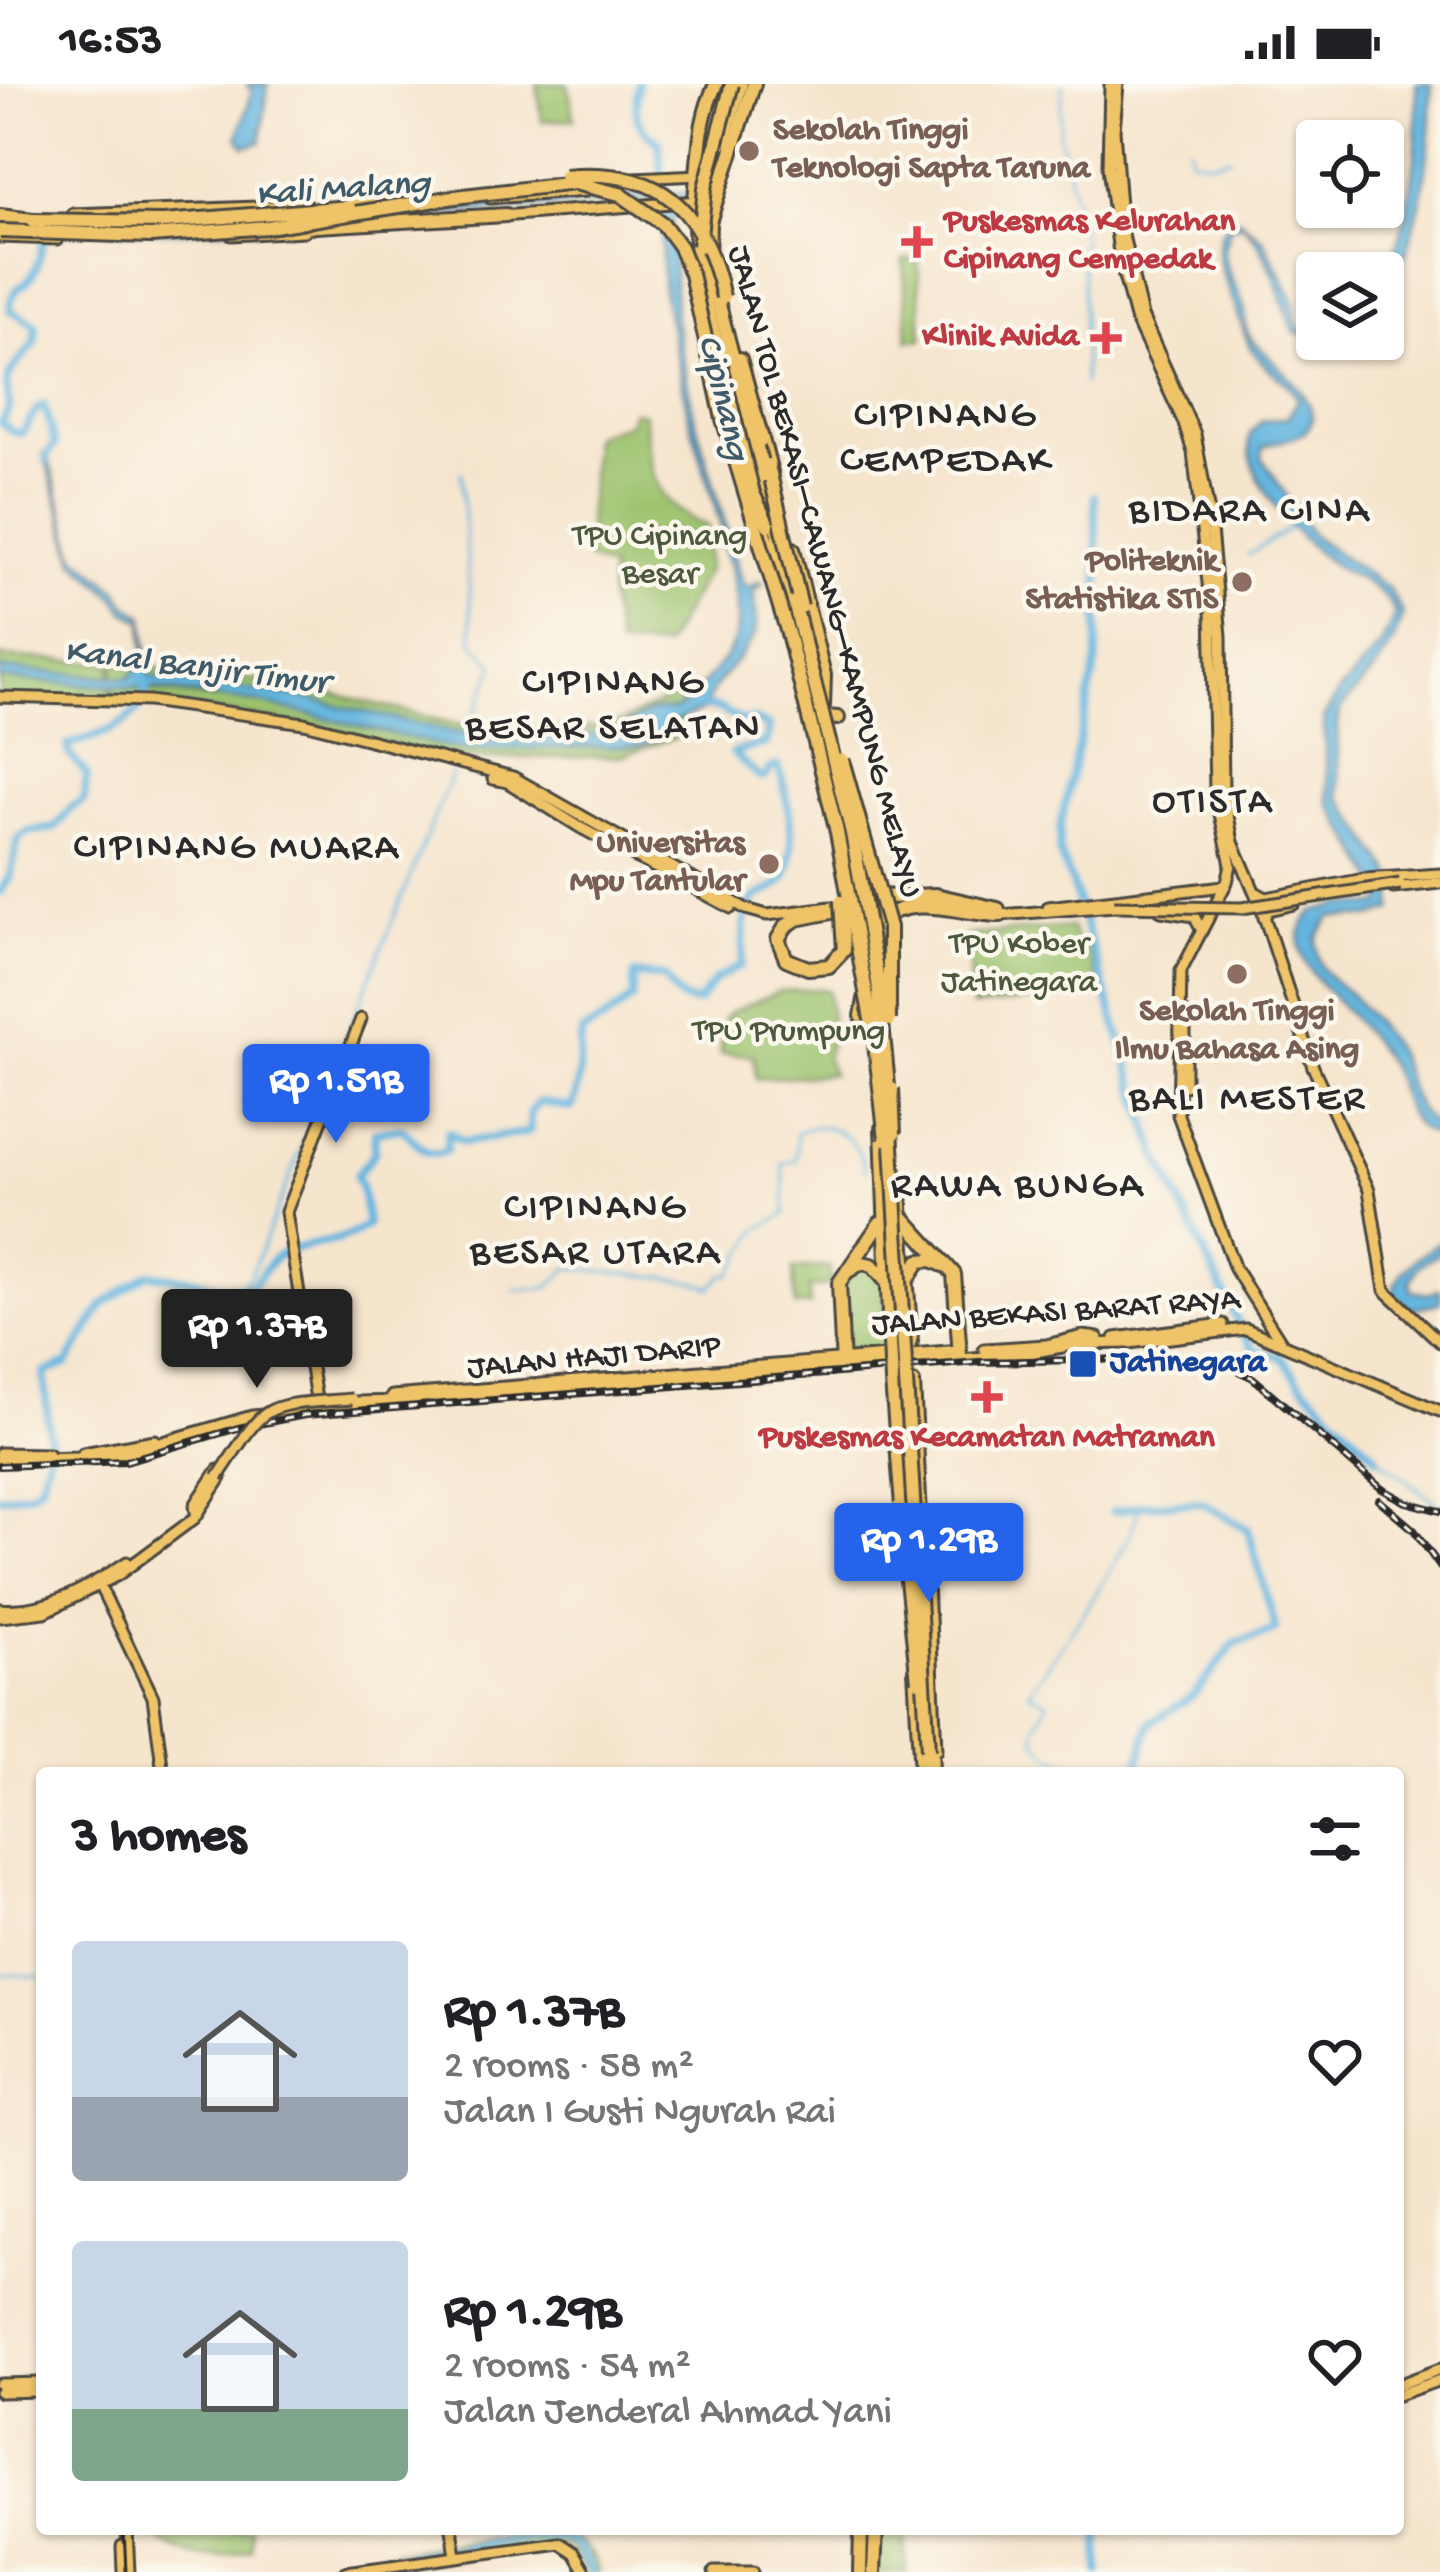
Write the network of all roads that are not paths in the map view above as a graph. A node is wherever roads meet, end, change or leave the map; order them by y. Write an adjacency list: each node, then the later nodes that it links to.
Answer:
1 (716, 84): 5 (highway)
2 (736, 84): 6 (highway, bridge); 25 (highway, bridge)
3 (754, 84): 6 (highway)
4 (1114, 84): 43 (main road); 45 (main road)
5 (699, 141): 6 (highway); 7 (highway)
6 (725, 150): 8 (highway); 26 (highway, bridge)
7 (697, 174): 8 (main road); 10 (main road); 12 (highway)
8 (723, 174): 9 (highway)
9 (716, 199): 12 (main road); 21 (highway)
10 (577, 202): 11 (main road); 12 (main road, bridge); 13 (main road)
11 (301, 205): 15 (highway, bridge); 18 (main road, bridge)
12 (693, 207): 21 (highway); 22 (highway)
13 (506, 215): 16 (highway, bridge); 20 (main road)
14 (0, 216): 15 (highway, JALAN TOL BEKASI–CAWANG–KAMPUNG MELAYU)
15 (33, 220): 24 (highway, JALAN TOL BEKASI–CAWANG–KAMPUNG MELAYU, bridge)
16 (202, 231): 17 (highway, JALAN TOL BEKASI–CAWANG–KAMPUNG MELAYU, bridge); 27 (highway, JALAN TOL BEKASI–CAWANG–KAMPUNG MELAYU, bridge)
17 (0, 234): 19 (main road)
18 (66, 236): 19 (main road); 20 (main road)
19 (44, 238): 20 (main road)
20 (89, 239)
21 (708, 263): 23 (highway)
22 (720, 361): 25 (highway, bridge); 30 (highway)
23 (736, 366): 25 (highway); 26 (highway, bridge)
24 (769, 465): 29 (highway, bridge); 66 (highway, JALAN TOL BEKASI–CAWANG–KAMPUNG MELAYU, bridge)
25 (777, 532): 29 (highway); 31 (highway, bridge)
26 (784, 568): 38 (highway, bridge)
27 (802, 696): 40 (highway, bridge); 63 (highway, JALAN TOL BEKASI–CAWANG–KAMPUNG MELAYU, bridge)
28 (0, 698): 32 (main road)
29 (829, 714): 30 (highway)
30 (826, 740): 31 (highway); 37 (highway)
31 (837, 756): 33 (highway); 59 (highway, bridge); 66 (highway, bridge)
32 (455, 767): 34 (main road); 35 (main road)
33 (843, 781): 37 (highway); 41 (highway)
34 (507, 782): 35 (main road); 36 (main road); 39 (main road)
35 (530, 788): 39 (main road)
36 (526, 803)
37 (843, 808): 59 (highway); 61 (highway)
38 (852, 833): 58 (highway, bridge); 66 (highway, bridge)
39 (644, 856): 55 (main road)
40 (838, 865): 50 (highway, bridge); 67 (highway, bridge)
41 (869, 873): 54 (highway); 58 (highway)
42 (1438, 880): 44 (main road)
43 (1227, 882): 46 (main road); 52 (main road)
44 (1398, 883): 47 (main road, bridge); 49 (main road, bridge)
45 (1254, 890): 47 (main road); 56 (main road)
46 (1154, 896): 49 (main road); 51 (main road)
47 (1291, 899): 56 (main road)
48 (878, 905): 54 (main road)
49 (1081, 907): 51 (main road); 54 (main road)
50 (846, 908): 55 (main road)
51 (1153, 910): 57 (main road)
52 (1212, 910): 57 (main road); 62 (main road)
53 (728, 912): 55 (main road)
54 (999, 912): 58 (highway)
55 (747, 913)
56 (1261, 919): 75 (main road)
57 (1201, 929): 62 (main road)
58 (876, 934): 61 (highway)
59 (866, 960): 60 (highway)
60 (869, 981): 63 (highway); 68 (highway)
61 (882, 991): 69 (highway)
62 (1182, 995): 72 (main road); 83 (main road)
63 (865, 998): 64 (highway); 66 (highway, JALAN TOL BEKASI–CAWANG–KAMPUNG MELAYU, bridge)
64 (862, 1016)
65 (361, 1019): 80 (main road)
66 (889, 1143): 91 (highway, bridge); 93 (highway, bridge)
67 (882, 1165)
68 (883, 1210): 70 (highway); 77 (highway)
69 (903, 1215): 71 (highway); 76 (highway)
70 (886, 1282): 77 (highway); 86 (highway, bridge)
71 (908, 1290): 76 (highway); 88 (highway, bridge)
72 (1266, 1319): 73 (main road, JALAN BEKASI BARAT RAYA); 74 (main road)
73 (1240, 1326): 74 (main road, JALAN BEKASI BARAT RAYA); 76 (main road, JALAN BEKASI BARAT RAYA)
74 (1281, 1342): 83 (main road, JALAN BEKASI BARAT RAYA)
75 (1440, 1345)
76 (958, 1347): 77 (main road, JALAN BEKASI BARAT RAYA)
77 (845, 1361): 78 (main road, JALAN HAJI DARIP)
78 (482, 1391): 79 (main road, JALAN HAJI DARIP); 82 (main road, JALAN HAJI DARIP)
79 (402, 1394): 80 (main road); 81 (main road, JALAN HAJI DARIP)
80 (314, 1399): 84 (main road)
81 (352, 1401): 82 (main road, JALAN HAJI DARIP); 87 (main road, JALAN HAJI DARIP, bridge)
82 (413, 1401): 84 (main road)
83 (1440, 1408)
84 (217, 1424): 85 (main road)
85 (0, 1456)
86 (900, 1490): 91 (highway, bridge); 92 (highway)
87 (198, 1512): 87 (main road); 89 (main road, JALAN HAJI DARIP)
88 (924, 1546): 92 (highway); 93 (highway, bridge); 98 (main road)
89 (97, 1585): 90 (main road, JALAN HAJI DARIP); 94 (main road)
90 (0, 1613)
91 (918, 1681): 95 (highway, bridge)
92 (922, 1710): 96 (highway)
93 (928, 1750): 97 (highway)
94 (160, 1767)
95 (928, 1767)
96 (928, 1767)
97 (929, 1767)
98 (929, 1767)
99 (1440, 2376): 102 (main road); 103 (main road)
100 (36, 2387): 101 (main road)
101 (0, 2388)
102 (1404, 2392)
103 (1404, 2393)
104 (124, 2535): 110 (main road)
105 (453, 2535): 108 (main road)
106 (867, 2535): 109 (highway)
107 (867, 2535): 109 (highway)
108 (456, 2552): 111 (main road); 112 (main road)
109 (869, 2569)
110 (126, 2571)
111 (346, 2572)
112 (586, 2572)
113 (714, 2572): 114 (main road)
114 (753, 2572)

